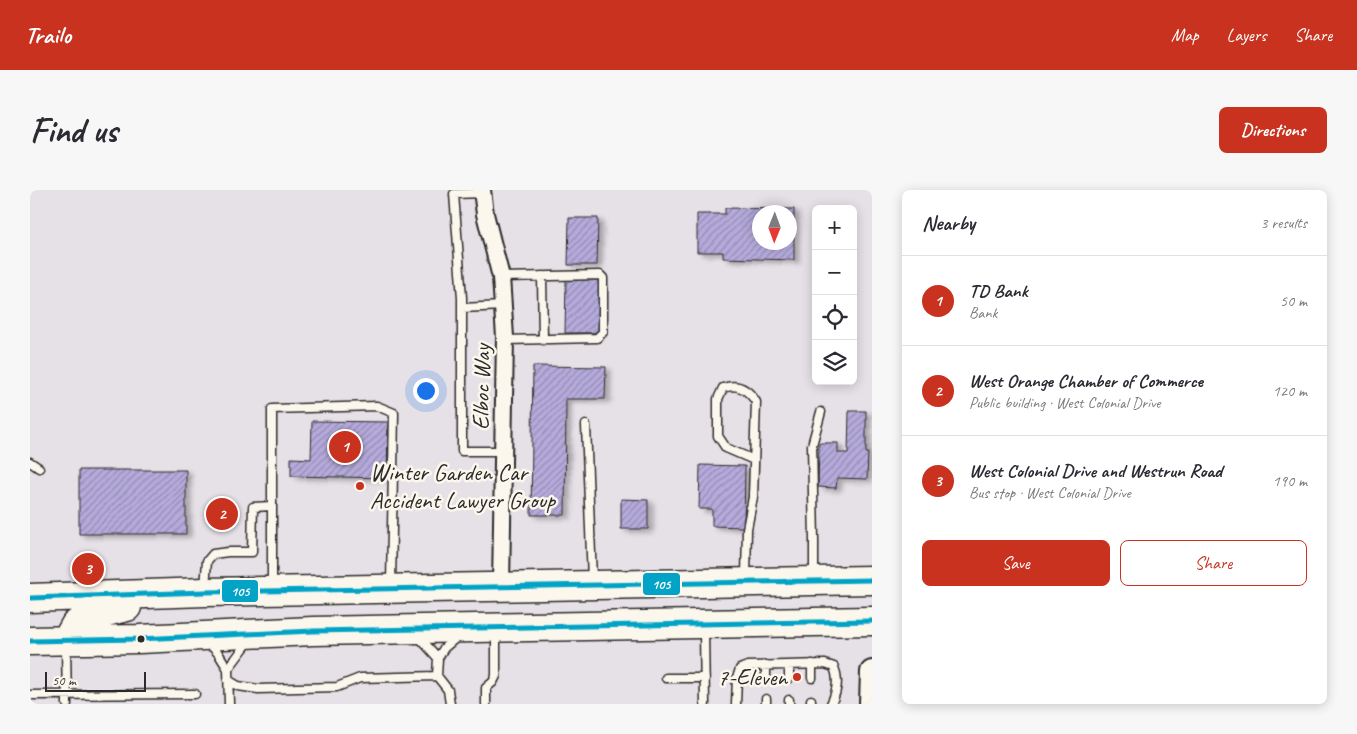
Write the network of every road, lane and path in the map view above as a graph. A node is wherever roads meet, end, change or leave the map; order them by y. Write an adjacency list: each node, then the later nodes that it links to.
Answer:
1 (483, 192): 3 (street, Elboc Way); 5 (lane)
2 (542, 276): 3 (lane); 7 (lane); 7 (lane)
3 (501, 277): 4 (street, Elboc Way)
4 (503, 306): 5 (lane); 6 (street, Elboc Way)
5 (462, 308): 10 (lane)
6 (505, 340): 7 (lane); 10 (street, Elboc Way)
7 (543, 340)
8 (821, 412): 16 (lane)
9 (586, 425): 18 (lane)
10 (504, 451): 19 (street, Elboc Way)
11 (754, 460): 11 (lane); 17 (lane)
12 (30, 462): 13 (lane)
13 (39, 468)
14 (272, 506): 20 (lane); 21 (lane); 22 (lane)
15 (872, 580): 16 (highway)
16 (813, 581): 17 (highway)
17 (746, 582): 18 (highway)
18 (591, 585): 19 (highway); 27 (highway)
19 (501, 587): 20 (highway); 26 (highway)
20 (390, 590): 21 (highway)
21 (272, 592): 22 (highway)
22 (195, 593): 23 (highway); 32 (highway)
23 (30, 598)
24 (872, 621): 25 (highway)
25 (704, 624): 27 (highway); 41 (lane)
26 (463, 628): 27 (highway); 28 (highway); 33 (lane)
27 (496, 628): 52 (lane)
28 (411, 629): 29 (highway); 33 (lane)
29 (256, 633): 30 (highway); 37 (lane)
30 (202, 635): 32 (highway); 37 (lane)
31 (30, 641): 32 (highway)
32 (66, 641): 48 (lane)
33 (438, 658): 39 (lane)
34 (812, 664): 36 (lane); 44 (lane); 55 (lane)
35 (766, 665): 36 (lane); 42 (lane); 54 (lane)
36 (789, 665): 43 (lane)
37 (228, 669): 45 (lane)
38 (872, 672): 56 (street)
39 (437, 676): 45 (lane); 51 (lane)
40 (666, 678): 41 (lane)
41 (705, 678): 53 (lane)
42 (766, 678)
43 (789, 678)
44 (812, 678)
45 (228, 680): 50 (lane)
46 (195, 694): 48 (lane)
47 (30, 695): 48 (lane)
48 (66, 695): 49 (lane)
49 (66, 704)
50 (229, 704)
51 (450, 704)
52 (486, 704)
53 (705, 704)
54 (736, 704)
55 (831, 704)
56 (871, 704)

